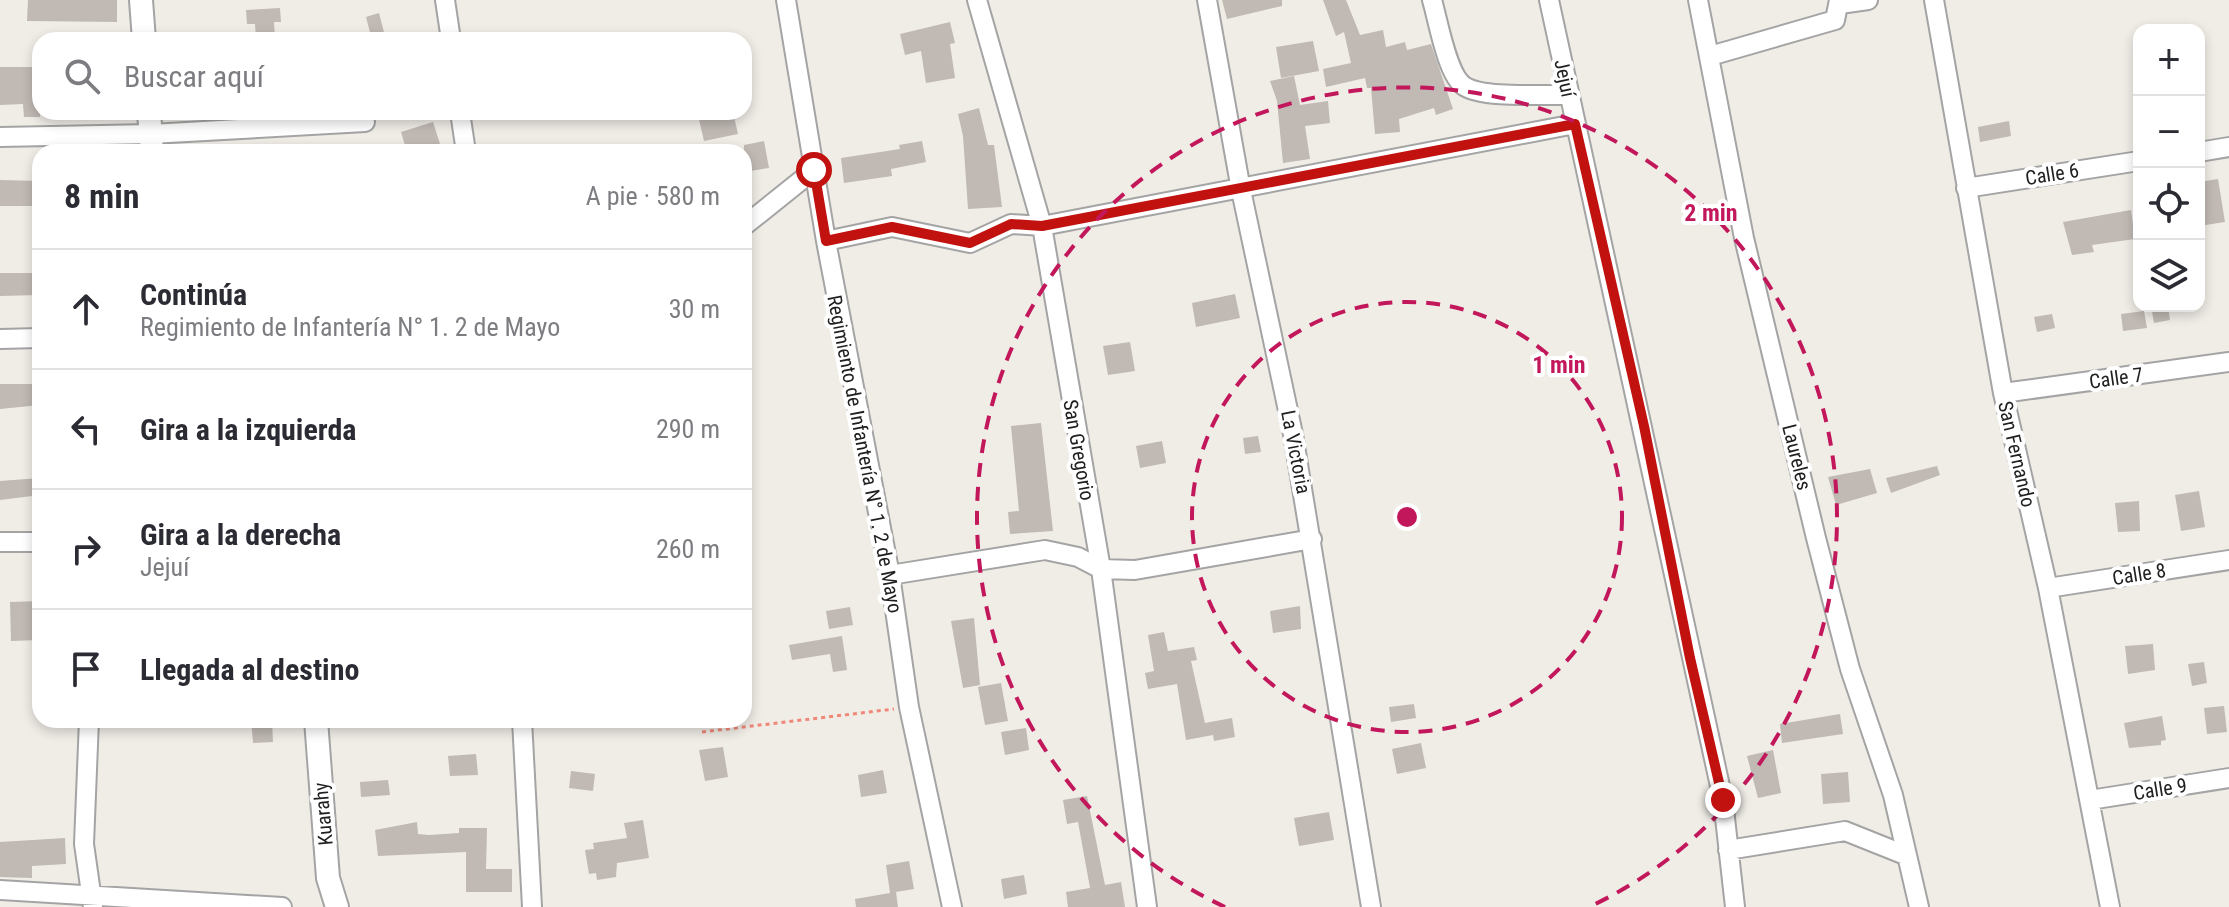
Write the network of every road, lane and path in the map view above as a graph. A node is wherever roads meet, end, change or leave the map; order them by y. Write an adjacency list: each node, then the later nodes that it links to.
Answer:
1 (141, 0): 12 (street)
2 (445, 0): 13 (street)
3 (786, 0): 25 (street, Regimiento de Infantería N° 1. 2 de Mayo)
4 (977, 0): 29 (street, San Gregorio)
5 (1207, 0): 27 (street, La Victoria)
6 (1432, 0): 15 (street)
7 (1549, 0): 15 (street, Jejuí)
8 (1698, 0): 14 (street, Laureles)
9 (1868, 0): 11 (street)
10 (1934, 0): 26 (street, San Fernando)
11 (1838, 8): 14 (street)
12 (143, 32)
13 (450, 32)
14 (1710, 56): 52 (street, Laureles)
15 (1569, 95): 18 (street, Jejuí)
16 (461, 120): 21 (street)
17 (365, 122): 19 (street)
18 (1575, 124): 27 (street); 51 (street, Jejuí)
19 (151, 133): 20 (street)
20 (0, 137)
21 (465, 144)
22 (2229, 147): 23 (street)
23 (2205, 151)
24 (2133, 162): 26 (street, Calle 6)
25 (814, 170): 28 (street); 30 (street, Regimiento de Infantería N° 1. 2 de Mayo)
26 (1966, 188): 34 (street, San Fernando)
27 (1241, 190): 29 (street); 35 (street, La Victoria)
28 (752, 220)
29 (1042, 226): 30 (street); 39 (street, San Gregorio)
30 (826, 241): 40 (street, Regimiento de Infantería N° 1. 2 de Mayo)
31 (32, 338): 32 (street)
32 (0, 339)
33 (2229, 362): 34 (street, Calle 7)
34 (2003, 393): 41 (street, San Fernando)
35 (1312, 539): 39 (street); 60 (street, La Victoria)
36 (0, 542): 37 (street)
37 (32, 542)
38 (2229, 560): 41 (street, Calle 8)
39 (1101, 569): 40 (street); 59 (street, San Gregorio)
40 (890, 575): 42 (street, Regimiento de Infantería N° 1. 2 de Mayo)
41 (2048, 588): 50 (street, San Fernando)
42 (909, 707): 43 (path); 58 (street, Regimiento de Infantería N° 1. 2 de Mayo)
43 (752, 726)
44 (89, 728): 54 (street)
45 (317, 728): 56 (street, Kuarahy)
46 (522, 728): 57 (street)
47 (735, 728): 48 (path)
48 (702, 732)
49 (2229, 778): 50 (street, Calle 9)
50 (2090, 800): 63 (street, San Fernando)
51 (1728, 850): 52 (street); 61 (street, Jejuí)
52 (1905, 855): 62 (street, Laureles)
53 (0, 890): 54 (street)
54 (92, 900): 55 (street)
55 (282, 907)
56 (337, 907)
57 (532, 907)
58 (952, 907)
59 (1147, 907)
60 (1371, 907)
61 (1735, 907)
62 (1919, 907)
63 (2110, 907)

